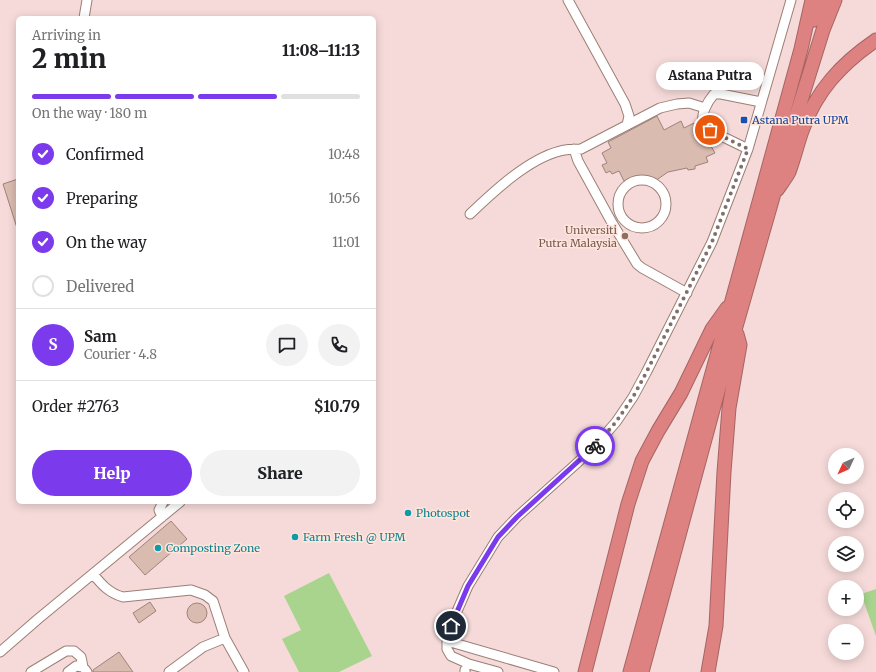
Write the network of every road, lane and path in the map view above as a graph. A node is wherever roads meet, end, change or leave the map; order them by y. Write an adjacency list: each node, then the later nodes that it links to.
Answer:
1 (87, 0): 7 (street)
2 (568, 0): 12 (street)
3 (791, 0): 10 (street)
4 (812, 0): 9 (highway)
5 (822, 0): 9 (highway)
6 (835, 0): 15 (highway)
7 (84, 16)
8 (876, 40): 15 (highway)
9 (801, 50): 20 (highway)
10 (762, 102): 11 (street); 13 (street)
11 (705, 108): 12 (street); 13 (street)
12 (627, 125): 14 (street)
13 (748, 149): 19 (street)
14 (574, 150): 16 (street); 18 (street)
15 (773, 197): 21 (highway)
16 (470, 214)
17 (620, 215): 17 (street); 18 (street)
18 (610, 221): 19 (street)
19 (687, 293): 27 (street)
20 (731, 302): 37 (highway); 38 (highway)
21 (736, 328): 39 (highway); 40 (highway)
22 (160, 504): 24 (street)
23 (178, 504): 24 (street)
24 (162, 517): 25 (street)
25 (93, 574): 26 (street); 28 (street)
26 (225, 638): 33 (street); 34 (street)
27 (447, 641): 30 (street); 36 (street)
28 (0, 652)
29 (85, 669): 31 (street); 32 (street)
30 (466, 670): 35 (street)
31 (31, 672)
32 (68, 672)
33 (170, 672)
34 (244, 672)
35 (498, 672)
36 (554, 672)
37 (584, 672)
38 (630, 672)
39 (642, 672)
40 (708, 672)

